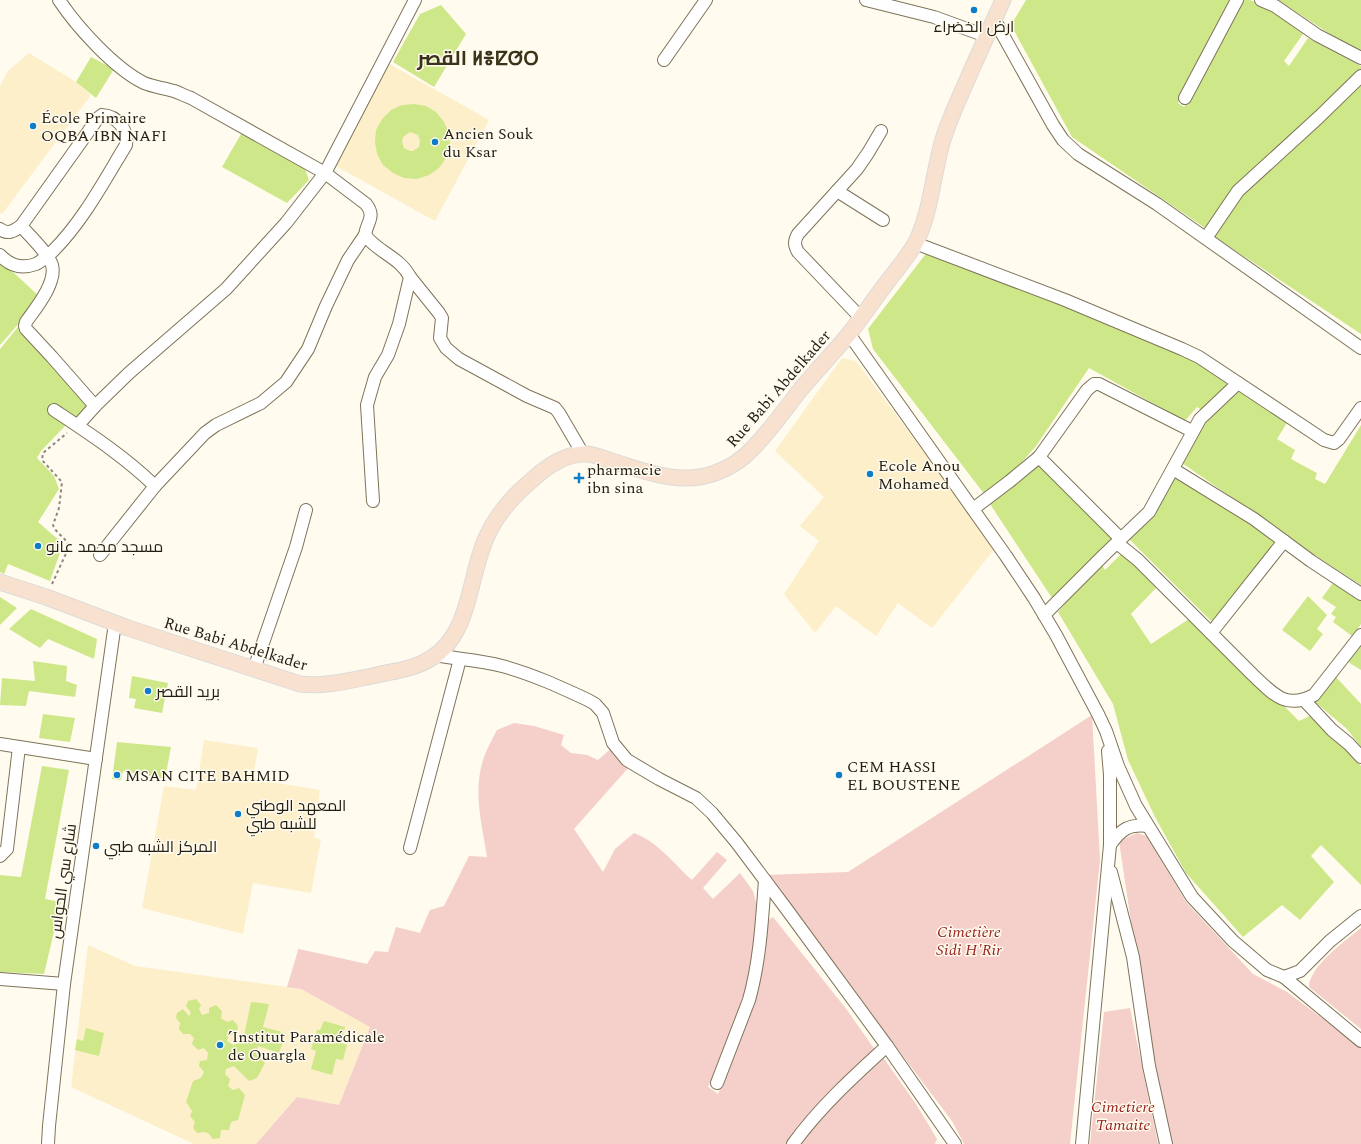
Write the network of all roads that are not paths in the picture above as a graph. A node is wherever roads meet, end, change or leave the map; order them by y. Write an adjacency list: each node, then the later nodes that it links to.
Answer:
1 (59, 0): 15 (street)
2 (415, 0): 15 (street)
3 (706, 0): 11 (street)
4 (866, 0): 9 (street)
5 (1003, 0): 8 (main road, Rue Babi Abdelkader)
6 (1237, 0): 13 (street)
7 (1261, 0): 10 (street)
8 (994, 19): 9 (main road, Rue Babi Abdelkader); 21 (street)
9 (986, 36): 22 (main road, Rue Babi Abdelkader)
10 (1361, 58)
11 (664, 60)
12 (1361, 76): 21 (street)
13 (1185, 98)
14 (881, 131): 16 (street)
15 (325, 173): 20 (street); 30 (street)
16 (837, 190): 17 (street); 26 (street)
17 (883, 220)
18 (21, 226): 19 (street); 24 (street); 24 (street)
19 (2, 233)
20 (365, 235): 25 (street); 38 (street)
21 (1206, 238): 28 (street)
22 (915, 243): 26 (main road, Rue Babi Abdelkader); 29 (street)
23 (0, 255): 24 (street)
24 (47, 256): 30 (street)
25 (410, 277): 35 (street); 39 (street)
26 (861, 318): 27 (main road, Rue Babi Abdelkader)
27 (849, 334): 35 (main road, Rue Babi Abdelkader); 40 (street)
28 (1361, 348)
29 (1238, 383): 31 (street); 34 (street)
30 (95, 406): 33 (street)
31 (1361, 408)
32 (54, 410): 33 (street)
33 (78, 425): 38 (street)
34 (1192, 431): 36 (street); 37 (street)
35 (583, 454): 51 (main road, Rue Babi Abdelkader)
36 (1038, 457): 40 (street); 42 (street)
37 (1173, 469): 42 (street); 43 (street)
38 (156, 486): 44 (street)
39 (373, 501)
40 (973, 509): 47 (street)
41 (306, 510): 53 (street)
42 (1119, 541): 47 (street); 49 (street)
43 (1284, 541): 46 (street); 49 (street)
44 (100, 555)
45 (0, 582): 48 (main road, Rue Babi Abdelkader)
46 (1361, 594)
47 (1044, 615): 55 (street)
48 (115, 624): 53 (main road, Rue Babi Abdelkader); 59 (street, شارع سي الحواس)
49 (1211, 633): 54 (street)
50 (1361, 635): 54 (street)
51 (435, 655): 52 (street); 53 (main road, Rue Babi Abdelkader)
52 (460, 659): 62 (street); 65 (street)
53 (254, 669)
54 (1304, 700): 58 (street)
55 (1106, 731): 60 (street); 61 (street)
56 (0, 744): 57 (street)
57 (19, 747): 59 (street); 63 (street)
58 (1361, 757)
59 (96, 759): 69 (street, شارع سي الحواس)
60 (1148, 826): 61 (street); 67 (street)
61 (1110, 845): 64 (street)
62 (410, 848)
63 (0, 856)
64 (1109, 864): 76 (street); 77 (street)
65 (765, 880): 71 (street); 72 (street)
66 (1361, 916): 67 (street)
67 (1284, 977): 70 (street)
68 (0, 978): 69 (street)
69 (64, 984): 74 (street, شارع سي الحواس)
70 (1361, 1041)
71 (886, 1046): 73 (street); 75 (street)
72 (717, 1083)
73 (949, 1141)
74 (48, 1144)
75 (793, 1144)
76 (1082, 1144)
77 (1166, 1144)

